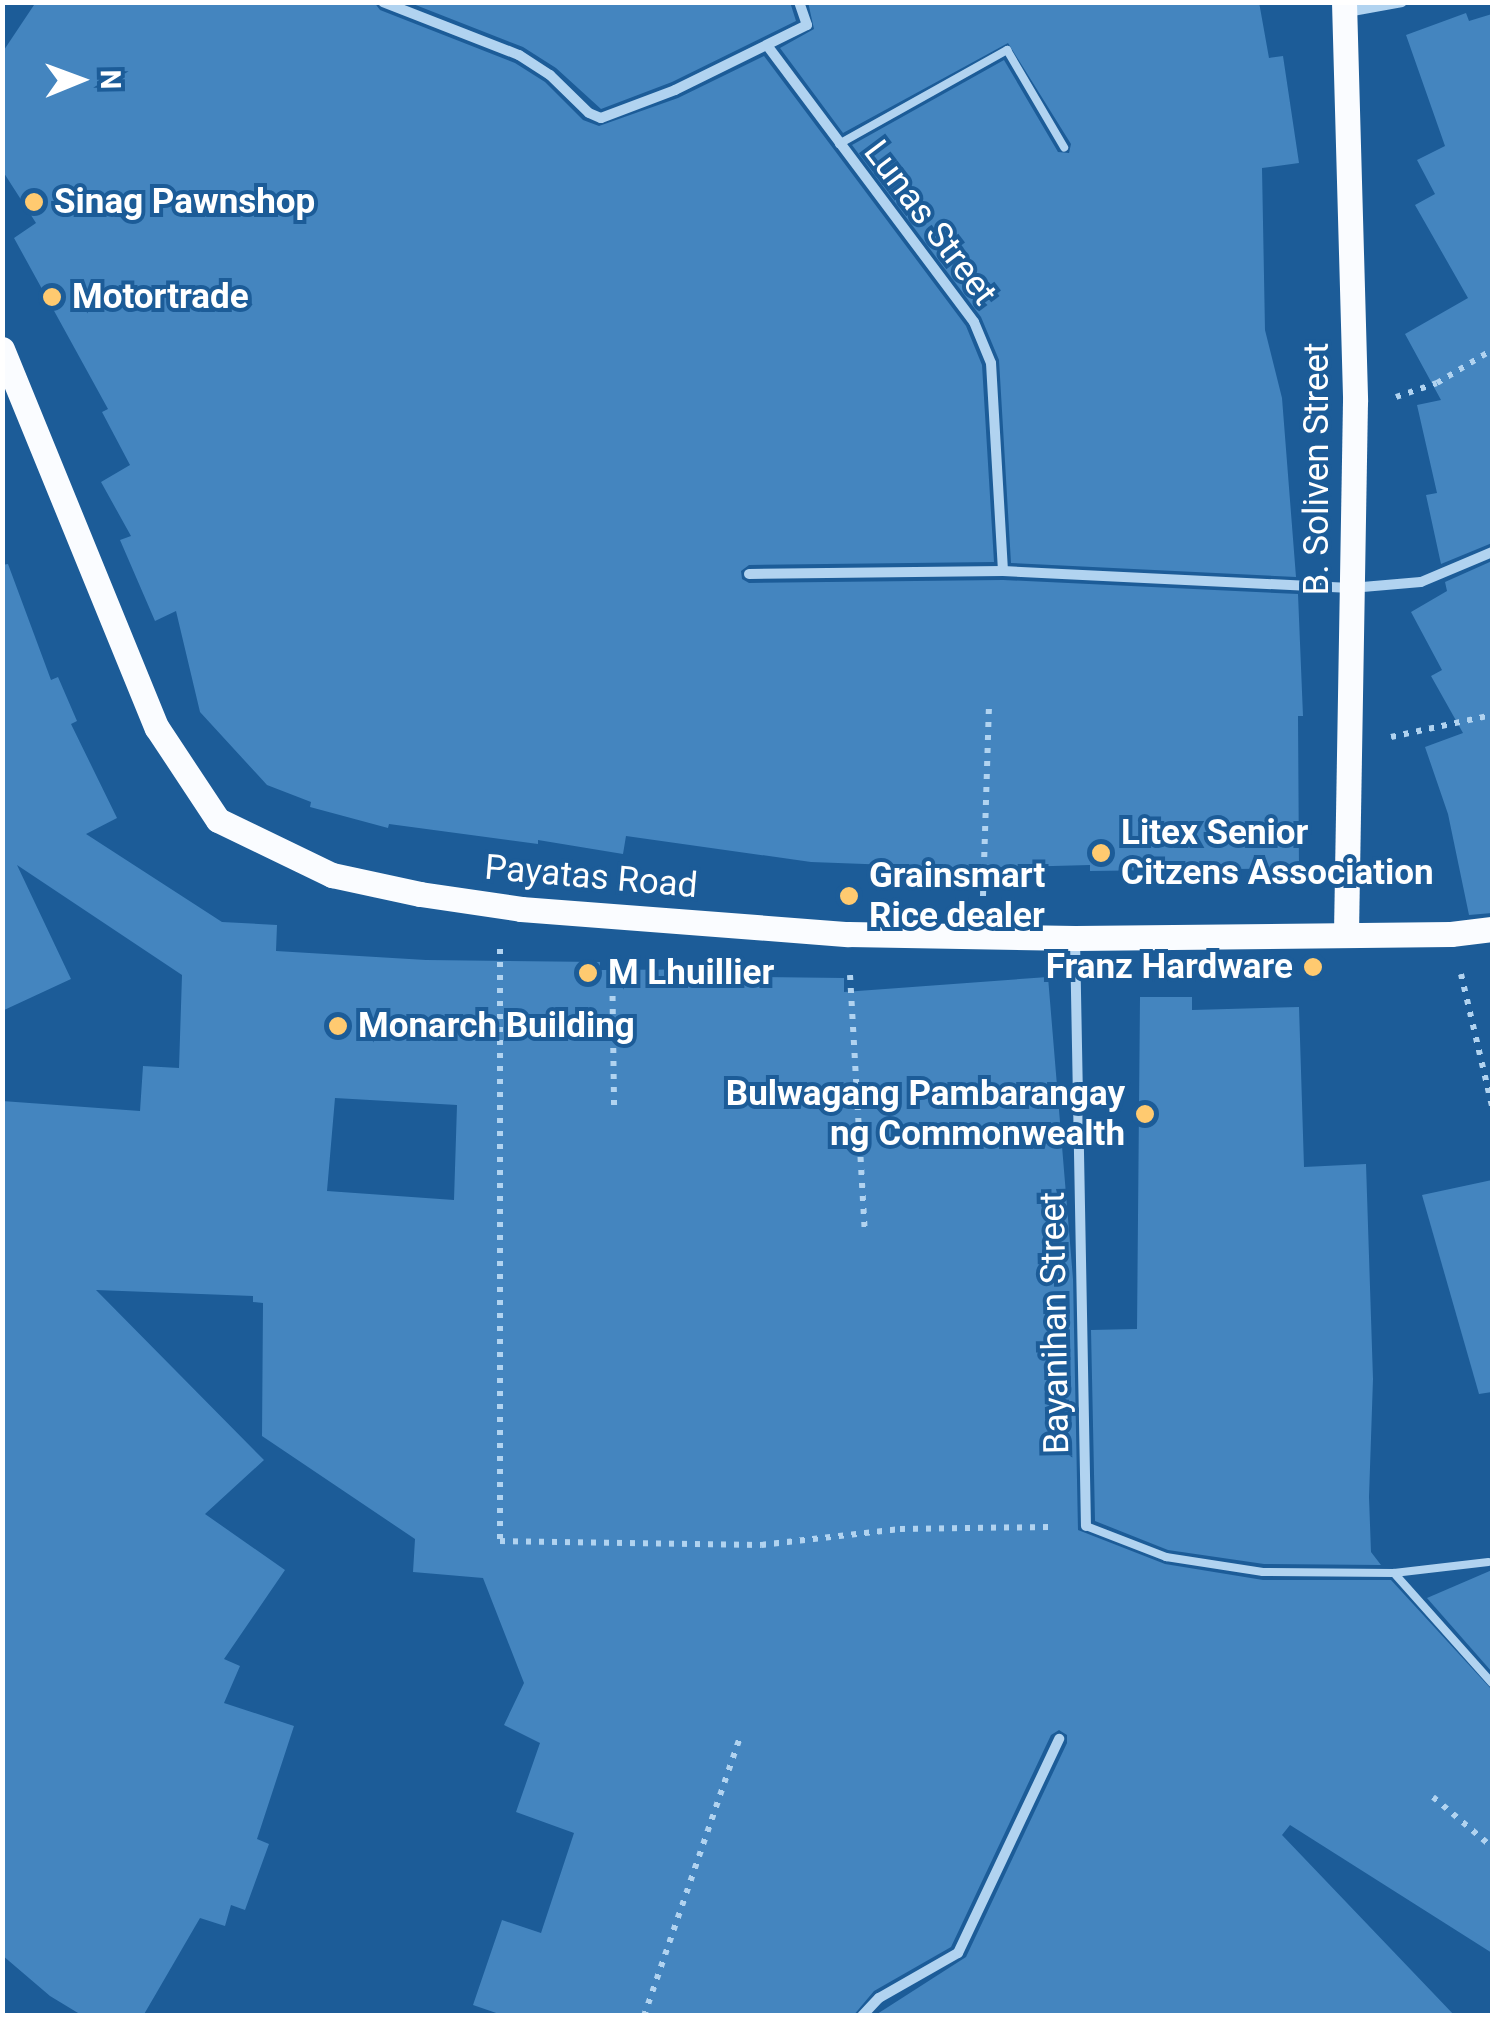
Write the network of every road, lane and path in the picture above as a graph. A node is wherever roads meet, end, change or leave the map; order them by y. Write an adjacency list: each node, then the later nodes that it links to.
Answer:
1 (383, 2): 5 (street)
2 (798, 2): 5 (street)
3 (1402, 2): 4 (street)
4 (1345, 8): 14 (main road, B. Soliven Street)
5 (768, 47): 6 (street, Lunas Street)
6 (837, 145): 7 (lane); 12 (street, Lunas Street)
7 (1064, 147)
8 (2, 349): 18 (main road, Payatas Road)
9 (1492, 350): 10 (path)
10 (1393, 398)
11 (1492, 552): 14 (street)
12 (1004, 572): 13 (street); 14 (street)
13 (749, 574)
14 (1352, 588): 23 (main road, B. Soliven Street)
15 (989, 702): 24 (path)
16 (1492, 715): 17 (path)
17 (1397, 737)
18 (500, 906): 19 (main road, Payatas Road); 29 (path)
19 (612, 916): 21 (main road, Payatas Road); 27 (path)
20 (1492, 929): 22 (main road, Payatas Road)
21 (848, 934): 24 (main road, Payatas Road); 28 (path)
22 (1452, 934): 23 (main road, Payatas Road); 26 (path)
23 (1346, 936): 25 (main road, Payatas Road)
24 (982, 938): 25 (main road, Payatas Road)
25 (1076, 938): 29 (street, Bayanihan Street)
26 (1492, 1106)
27 (614, 1107)
28 (865, 1234)
29 (1086, 1526): 31 (lane)
30 (1488, 1562): 31 (lane)
31 (1394, 1573): 32 (lane)
32 (1492, 1683)
33 (740, 1734): 37 (path)
34 (1059, 1739): 38 (street)
35 (1433, 1797): 36 (path)
36 (1492, 1847)
37 (644, 2016)
38 (862, 2016)

